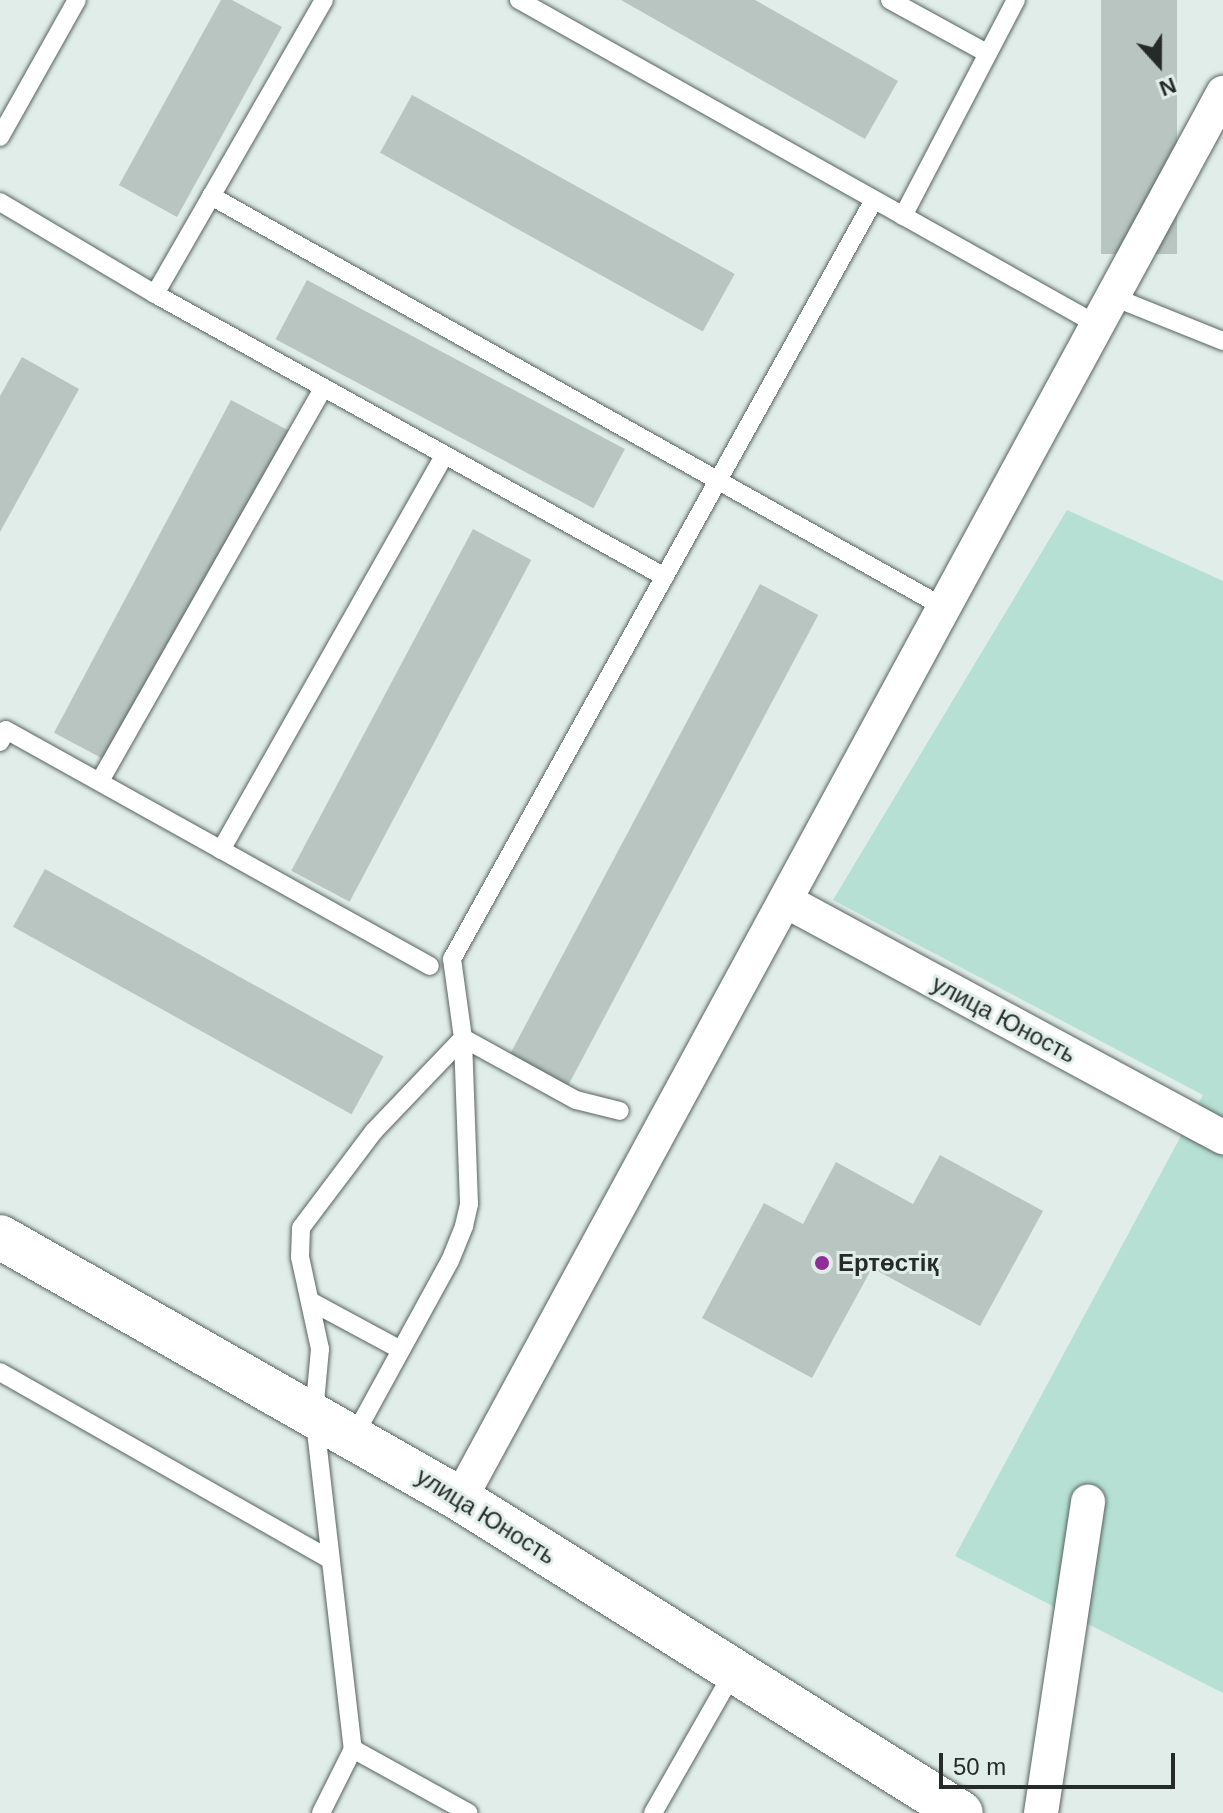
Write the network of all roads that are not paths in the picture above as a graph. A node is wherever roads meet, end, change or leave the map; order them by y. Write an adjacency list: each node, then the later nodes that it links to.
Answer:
1 (77, 0): 8 (lane)
2 (324, 0): 9 (lane)
3 (519, 0): 10 (lane)
4 (890, 0): 6 (lane)
5 (1016, 0): 6 (lane)
6 (987, 53): 12 (lane)
7 (1223, 93): 14 (street)
8 (0, 137)
9 (211, 196): 13 (lane); 18 (lane)
10 (874, 200): 12 (lane); 18 (lane)
11 (0, 202): 13 (lane)
12 (903, 216): 14 (lane)
13 (155, 294): 16 (lane)
14 (1104, 310): 15 (lane); 20 (street)
15 (1223, 341)
16 (323, 389): 17 (lane); 22 (lane)
17 (443, 457): 19 (lane); 23 (lane)
18 (719, 477): 19 (lane); 20 (lane)
19 (665, 577): 26 (lane)
20 (947, 609): 24 (street)
21 (0, 742): 22 (lane)
22 (100, 781): 23 (lane)
23 (221, 850): 25 (lane)
24 (786, 901): 28 (street, улица Юность); 35 (street)
25 (430, 966)
26 (463, 1038): 27 (lane); 30 (lane); 31 (lane)
27 (620, 1111)
28 (1223, 1137)
29 (0, 1237): 33 (street, улица Юность)
30 (310, 1301): 31 (lane); 33 (lane)
31 (401, 1350): 34 (lane)
32 (0, 1372): 37 (lane)
33 (314, 1414): 34 (street, улица Юность); 37 (lane)
34 (354, 1436): 35 (street, улица Юность)
35 (460, 1499): 38 (street, улица Юность)
36 (1088, 1502): 44 (street)
37 (328, 1558): 39 (lane)
38 (733, 1673): 42 (lane); 43 (street, улица Юность)
39 (353, 1749): 40 (lane); 41 (lane)
40 (321, 1813)
41 (469, 1813)
42 (653, 1813)
43 (961, 1813)
44 (1041, 1813)

